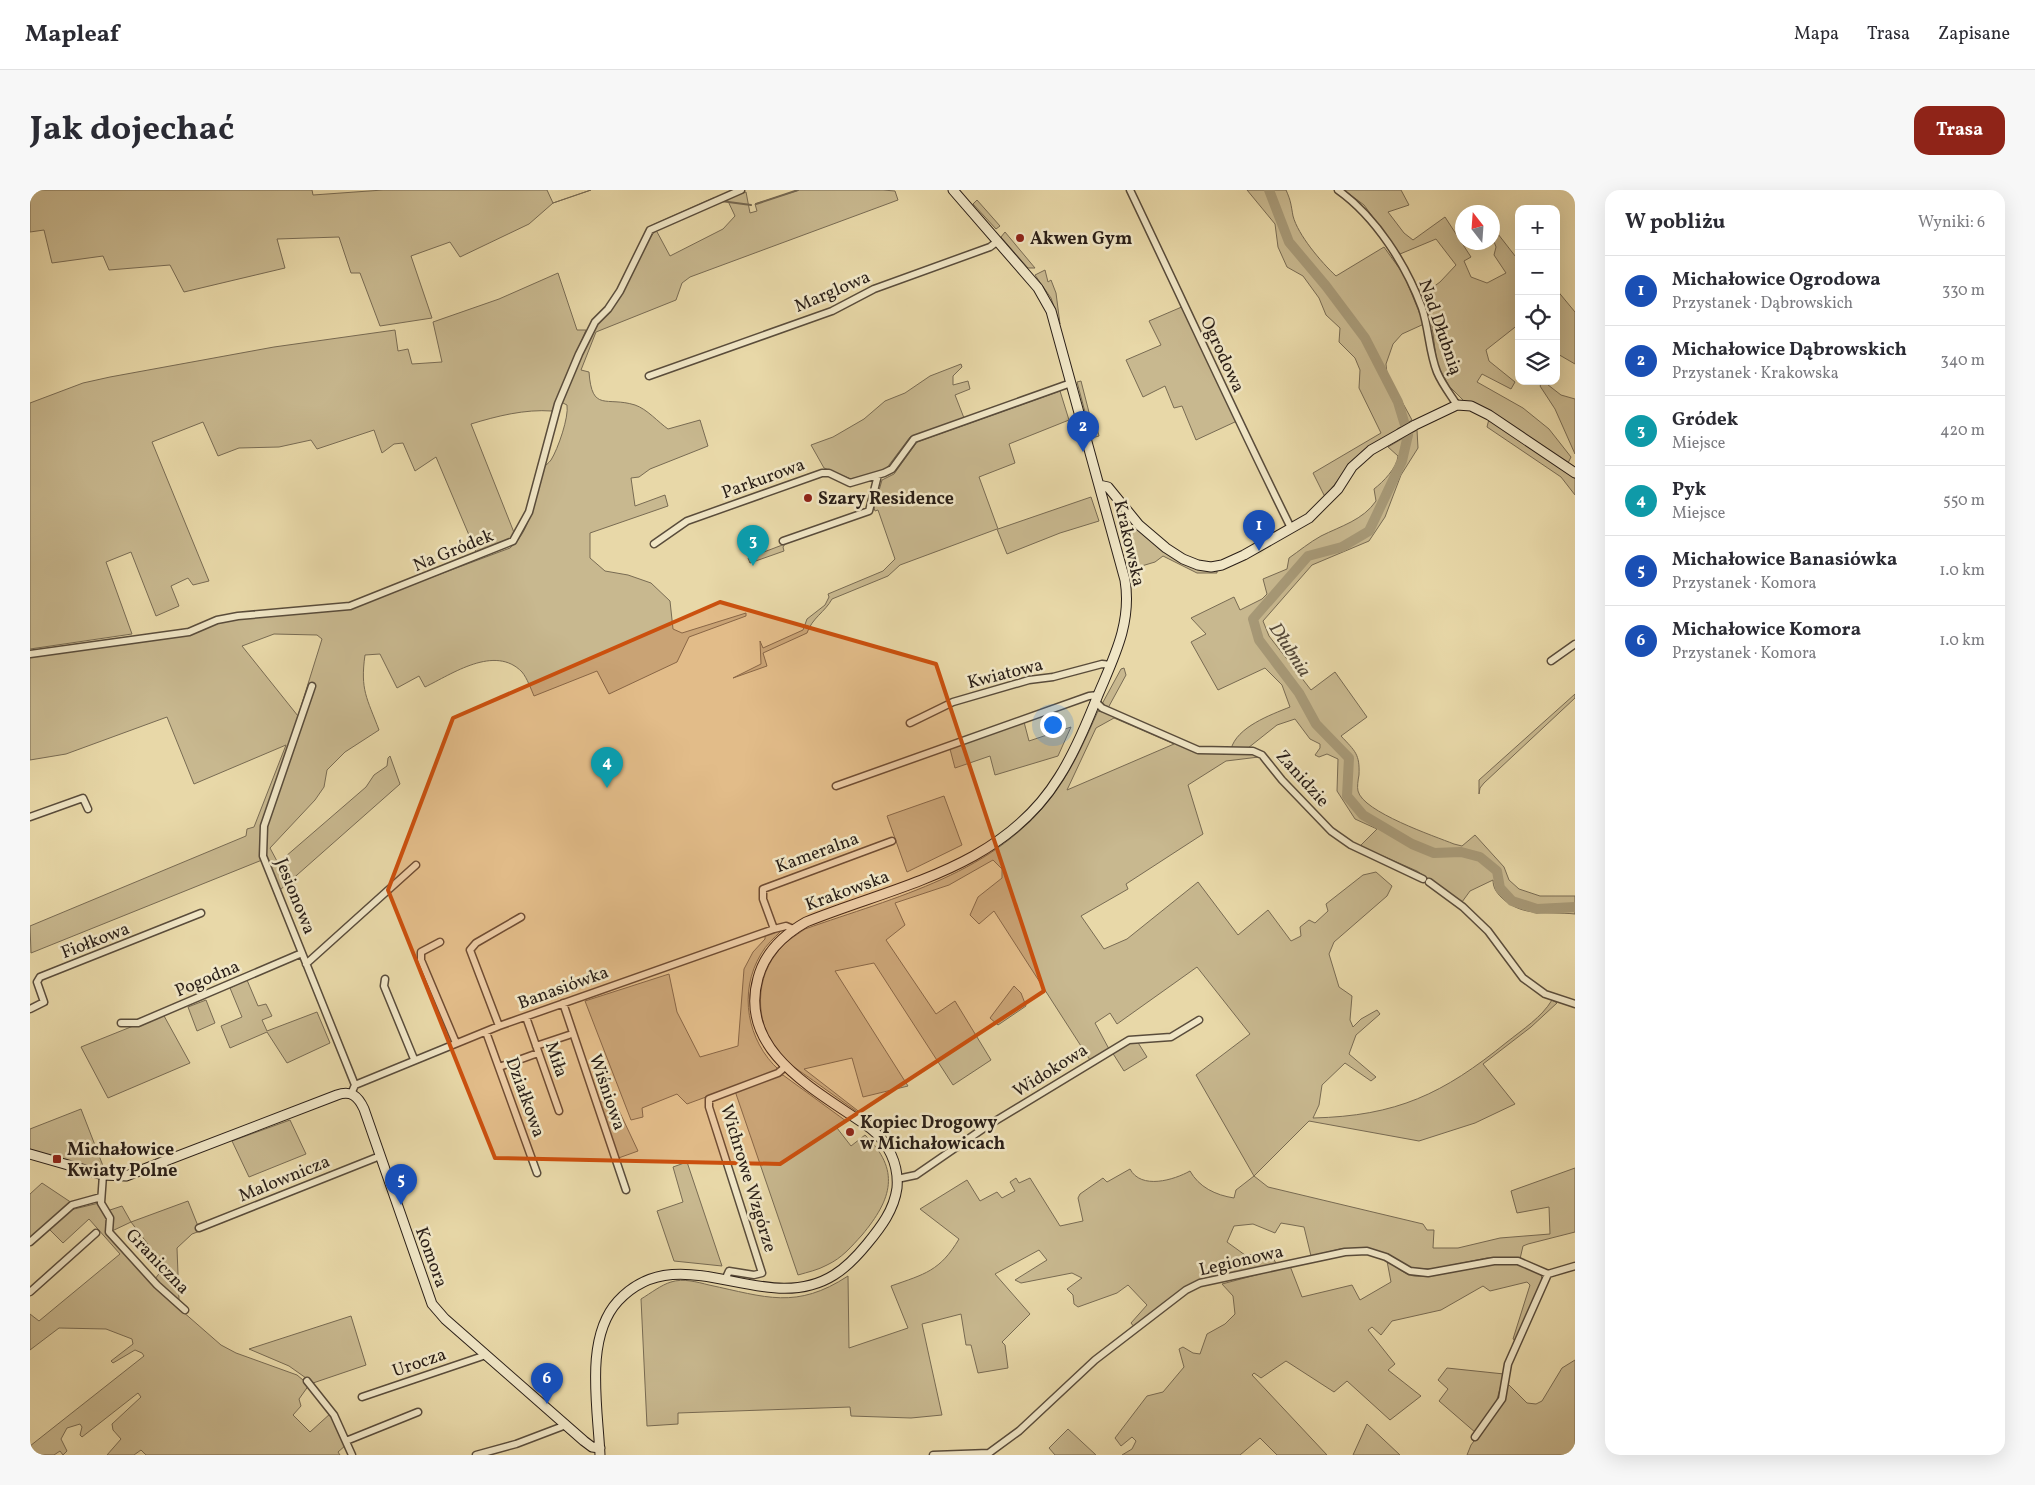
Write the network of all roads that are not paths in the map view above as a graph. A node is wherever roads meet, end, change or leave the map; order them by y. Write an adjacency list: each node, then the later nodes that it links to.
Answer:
1 (741, 190): 16 (street, Na Gródek)
2 (953, 190): 5 (main road, Krakowska)
3 (1130, 190): 12 (street, Ogrodowa)
4 (1338, 190): 8 (street, Nad Dłubnią)
5 (998, 241): 6 (street, Marglowa); 7 (main road, Krakowska)
6 (649, 376)
7 (1071, 383): 10 (street, Parkurowa); 11 (main road, Krakowska)
8 (1457, 405): 9 (main road); 12 (main road)
9 (1575, 473)
10 (878, 475): 13 (street); 14 (street, Parkurowa)
11 (1099, 485): 12 (main road); 18 (main road, Krakowska)
12 (1291, 528)
13 (783, 541)
14 (654, 544)
15 (1575, 644): 17 (street)
16 (30, 654)
17 (1551, 661)
18 (1111, 665): 20 (main road, Krakowska); 21 (street, Kwiatowa)
19 (312, 686): 32 (street, Jesionowa)
20 (1097, 698): 22 (street); 30 (main road, Krakowska); 36 (street, Zanidzie)
21 (910, 723)
22 (836, 786)
23 (88, 809): 24 (street)
24 (30, 817)
25 (892, 840): 29 (street, Kameralna)
26 (416, 865): 33 (street)
27 (201, 913): 37 (street, Fiołkowa)
28 (521, 917): 41 (street)
29 (774, 928): 30 (street, Banasiówka); 35 (street, Banasiówka)
30 (793, 929): 48 (main road, Krakowska)
31 (440, 942): 44 (street)
32 (302, 953): 33 (street, Jesionowa); 40 (street, Pogodna)
33 (306, 964): 49 (street, Jesionowa)
34 (385, 979): 46 (street)
35 (563, 1003): 38 (street, Banasiówka); 56 (street, Wiśniowa)
36 (1575, 1004)
37 (30, 1009)
38 (526, 1017): 41 (street, Banasiówka); 45 (street, Miła)
39 (1199, 1020): 55 (street, Widokowa)
40 (121, 1023)
41 (499, 1026): 42 (street, Banasiówka)
42 (486, 1032): 44 (street, Banasiówka); 53 (street, Działkowa)
43 (569, 1035): 45 (street)
44 (456, 1043): 46 (street, Banasiówka)
45 (537, 1050): 47 (street); 50 (street, Miła)
46 (414, 1059): 49 (street, Banasiówka)
47 (502, 1066)
48 (785, 1067): 55 (main road, Krakowska); 63 (street, Wichrowe Wzgórze)
49 (353, 1089): 52 (main road, Komora); 54 (main road)
50 (559, 1111)
51 (30, 1154): 54 (main road)
52 (380, 1156): 58 (street, Malownicza); 66 (main road, Komora)
53 (537, 1173)
54 (103, 1175): 57 (street, Graniczna)
55 (897, 1179): 63 (main road, Krakowska)
56 (626, 1190)
57 (101, 1198): 60 (street); 65 (street, Graniczna)
58 (199, 1228)
59 (96, 1234): 64 (street)
60 (30, 1242)
61 (1575, 1266): 62 (street)
62 (1548, 1274): 71 (street); 74 (street, Legionowa)
63 (725, 1280): 73 (main road, Krakowska)
64 (30, 1292)
65 (185, 1310)
66 (486, 1355): 68 (street, Urocza); 70 (main road, Komora)
67 (307, 1381): 72 (street)
68 (362, 1397)
69 (418, 1412): 72 (street)
70 (566, 1425): 73 (main road, Komora); 76 (street)
71 (1475, 1437)
72 (346, 1440): 75 (street)
73 (600, 1451)
74 (990, 1454): 77 (street, Legionowa)
75 (352, 1455)
76 (476, 1455)
77 (934, 1455)

